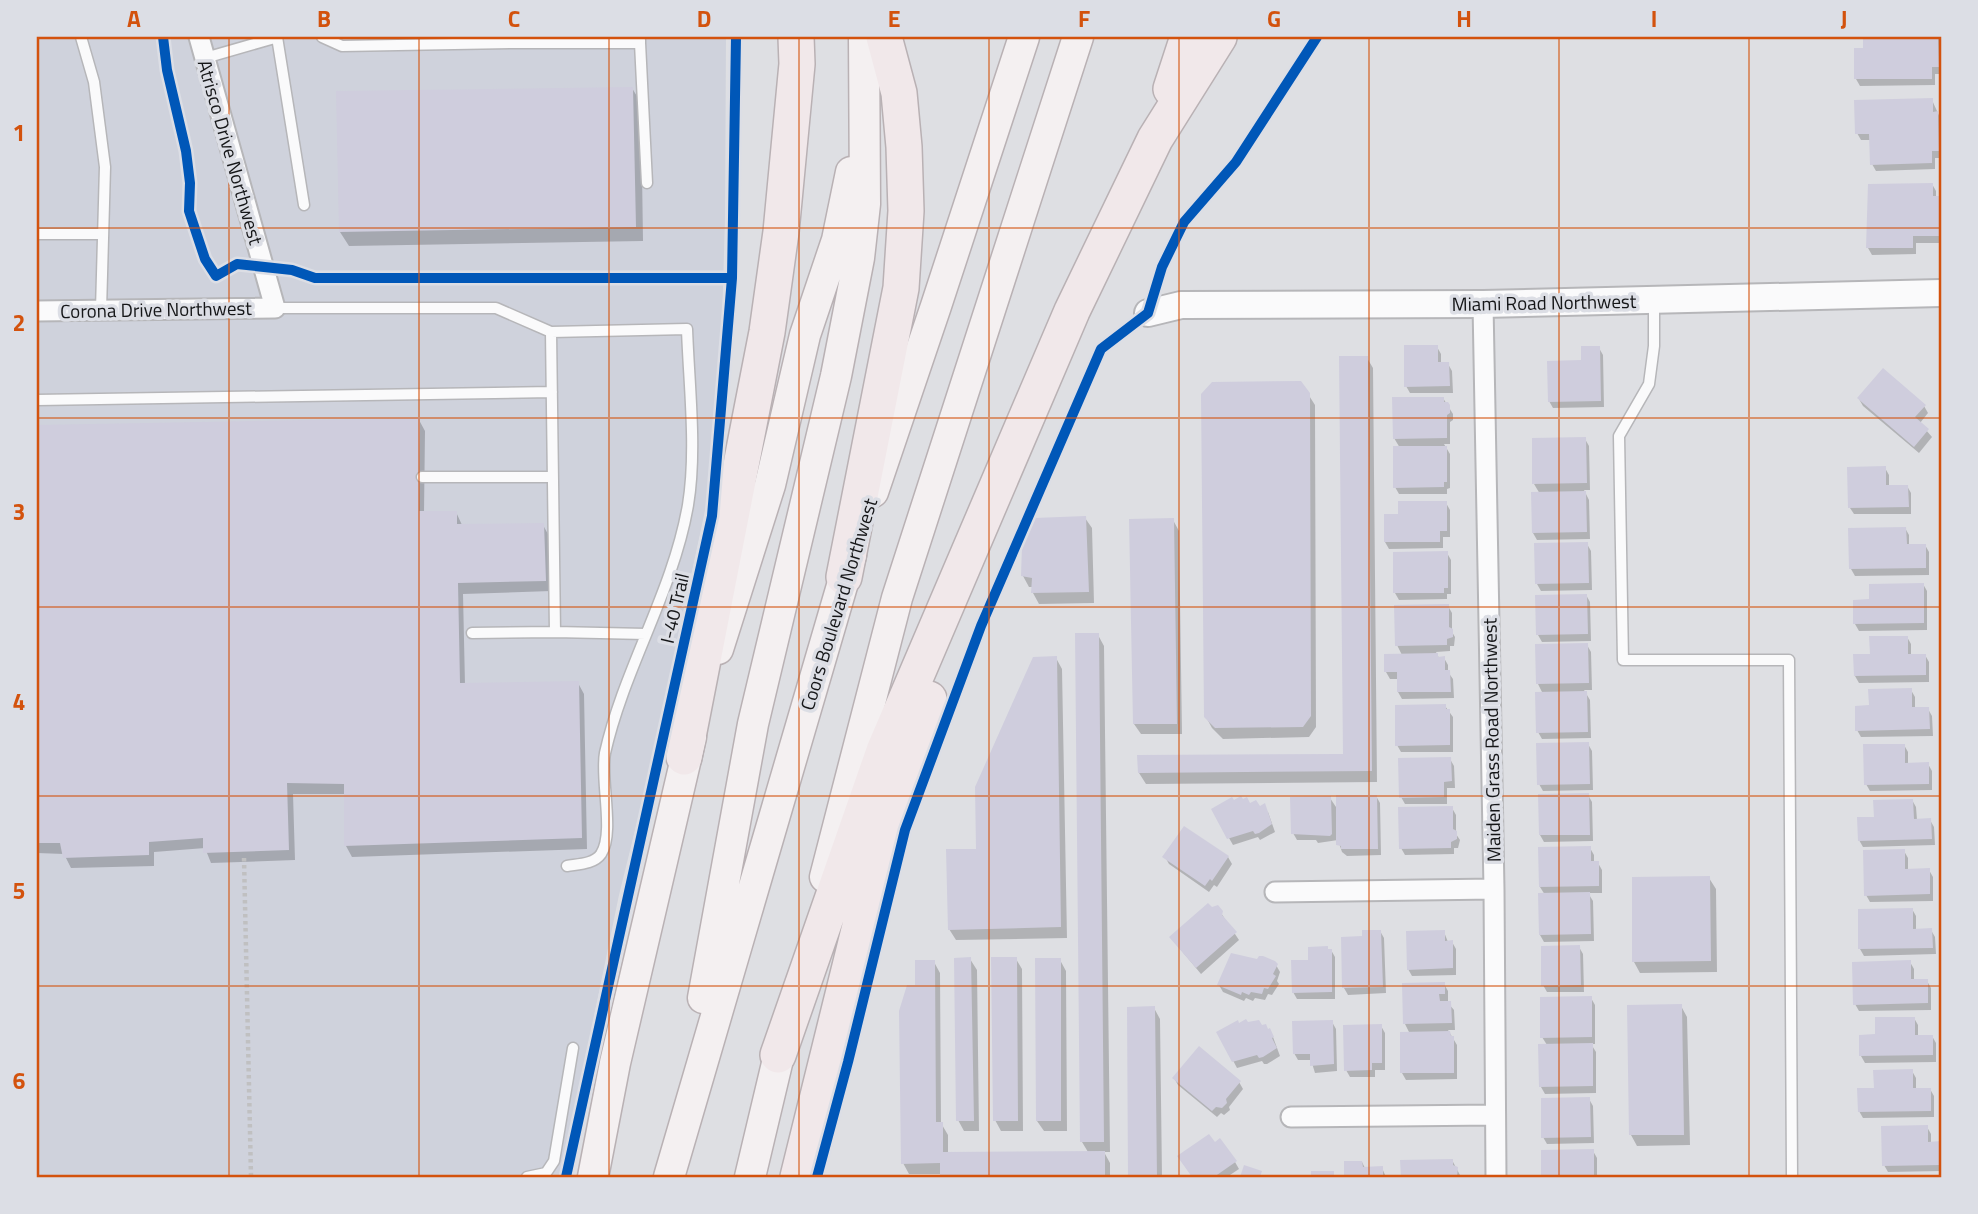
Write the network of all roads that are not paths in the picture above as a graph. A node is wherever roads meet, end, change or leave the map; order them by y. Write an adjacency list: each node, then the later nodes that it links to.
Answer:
1 (81, 37): 21 (lane)
2 (199, 37): 15 (street, Atrisco Drive Northwest)
3 (277, 37): 15 (lane); 19 (lane)
4 (322, 37): 12 (lane)
5 (796, 37): 39 (highway)
6 (864, 37): 16 (main road)
7 (884, 37): 34 (highway)
8 (1024, 37): 34 (main road, Coors Boulevard Northwest)
9 (1078, 37): 44 (main road)
10 (1188, 37): 17 (highway)
11 (1219, 37): 17 (highway)
12 (511, 40): 13 (lane)
13 (548, 40): 14 (lane)
14 (640, 40): 18 (lane)
15 (205, 58): 25 (street, Atrisco Drive Northwest)
16 (863, 117): 39 (main road); 47 (main road)
17 (1155, 139): 35 (highway)
18 (647, 183)
19 (304, 205)
20 (37, 234): 21 (lane)
21 (103, 234): 26 (lane)
22 (1941, 293): 23 (street, Miami Road Northwest)
23 (1654, 300): 24 (street, Miami Road Northwest); 53 (lane)
24 (1483, 304): 28 (street, Miami Road Northwest); 41 (street, Maiden Grass Road Northwest)
25 (275, 308): 26 (street, Corona Drive Northwest); 29 (lane)
26 (101, 310): 27 (street, Corona Drive Northwest)
27 (37, 311)
28 (1148, 313)
29 (551, 332): 30 (lane); 38 (lane)
30 (552, 392): 31 (lane); 33 (lane)
31 (37, 400)
32 (422, 477): 33 (lane)
33 (553, 477): 36 (lane)
34 (844, 577): 47 (main road, Coors Boulevard Northwest)
35 (946, 604): 44 (highway); 51 (highway)
36 (555, 632): 37 (lane); 38 (lane)
37 (472, 633)
38 (646, 634): 40 (lane)
39 (684, 757): 49 (main road)
40 (567, 866)
41 (1494, 889): 42 (street); 45 (street, Maiden Grass Road Northwest)
42 (1275, 892)
43 (573, 1048): 48 (lane)
44 (778, 1055): 50 (main road)
45 (1495, 1115): 46 (street); 52 (street, Maiden Grass Road Northwest)
46 (1291, 1116)
47 (672, 1166)
48 (527, 1177)
49 (593, 1177)
50 (750, 1177)
51 (798, 1177)
52 (1496, 1177)
53 (1792, 1177)

